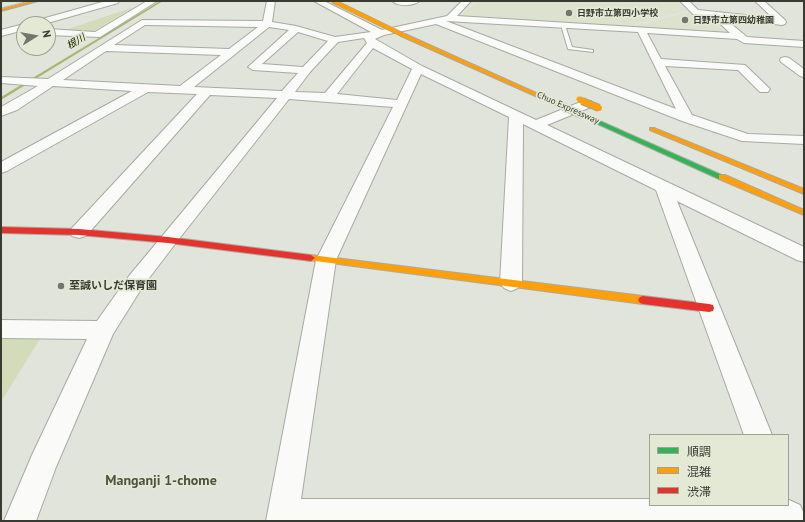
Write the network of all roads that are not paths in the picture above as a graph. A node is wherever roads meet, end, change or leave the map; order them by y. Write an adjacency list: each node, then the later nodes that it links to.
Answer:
1 (18, 1): 14 (main road)
2 (36, 1): 15 (main road)
3 (115, 1): 17 (street)
4 (154, 1): 25 (street)
5 (271, 1): 20 (street)
6 (318, 1): 29 (street)
7 (333, 1): 63 (main road, Chuo Expressway, bridge)
8 (353, 1): 27 (main road)
9 (396, 1): 10 (street)
10 (416, 1)
11 (467, 1): 18 (street)
12 (684, 1): 16 (street)
13 (756, 4): 16 (street)
14 (1, 5)
15 (1, 10)
16 (714, 14): 28 (street)
17 (56, 18)
18 (450, 18): 19 (street); 21 (street)
19 (437, 21): 29 (street); 47 (street)
20 (267, 24): 23 (street); 32 (street); 34 (street)
21 (563, 25): 24 (street); 33 (lane)
22 (16, 29): 26 (street)
23 (296, 29): 30 (street); 38 (street)
24 (641, 30): 28 (street); 36 (street)
25 (56, 32)
26 (1, 33)
27 (422, 33)
28 (740, 36): 31 (street)
29 (376, 38): 30 (street); 37 (street); 50 (street)
30 (335, 40): 38 (street)
31 (804, 44)
32 (103, 48): 34 (street); 42 (street)
33 (591, 51)
34 (231, 52): 44 (street)
35 (786, 60): 39 (street)
36 (658, 62): 45 (street); 56 (street)
37 (418, 68): 52 (street); 55 (street)
38 (306, 70): 49 (street)
39 (803, 72)
40 (1, 80): 41 (street)
41 (22, 81): 42 (street); 48 (street)
42 (46, 83): 43 (street); 54 (street)
43 (146, 88): 44 (street); 60 (street)
44 (184, 89): 46 (street)
45 (764, 89)
46 (207, 91): 49 (street); 65 (street)
47 (618, 91): 56 (street); 58 (street)
48 (1, 92)
49 (287, 95): 50 (street); 66 (street)
50 (328, 97): 52 (street)
51 (575, 98): 53 (main road, Chuo Expressway, bridge)
52 (401, 104): 68 (street)
53 (603, 109)
54 (1, 112)
55 (516, 116): 58 (street); 69 (street)
56 (687, 118): 59 (street)
57 (640, 124): 62 (main road)
58 (535, 125): 61 (street)
59 (804, 140)
60 (1, 168)
61 (664, 188): 67 (street); 70 (street)
62 (804, 192)
63 (804, 213)
64 (1, 230): 65 (main road)
65 (79, 232): 66 (main road)
66 (168, 240): 68 (main road); 72 (street)
67 (804, 255)
68 (326, 260): 69 (main road); 75 (street)
69 (511, 283): 70 (main road)
70 (709, 308): 73 (street)
71 (1, 329): 72 (street)
72 (103, 330): 77 (street)
73 (758, 434)
74 (789, 514): 76 (street)
75 (283, 518): 76 (street)
76 (568, 518)
77 (20, 521)

